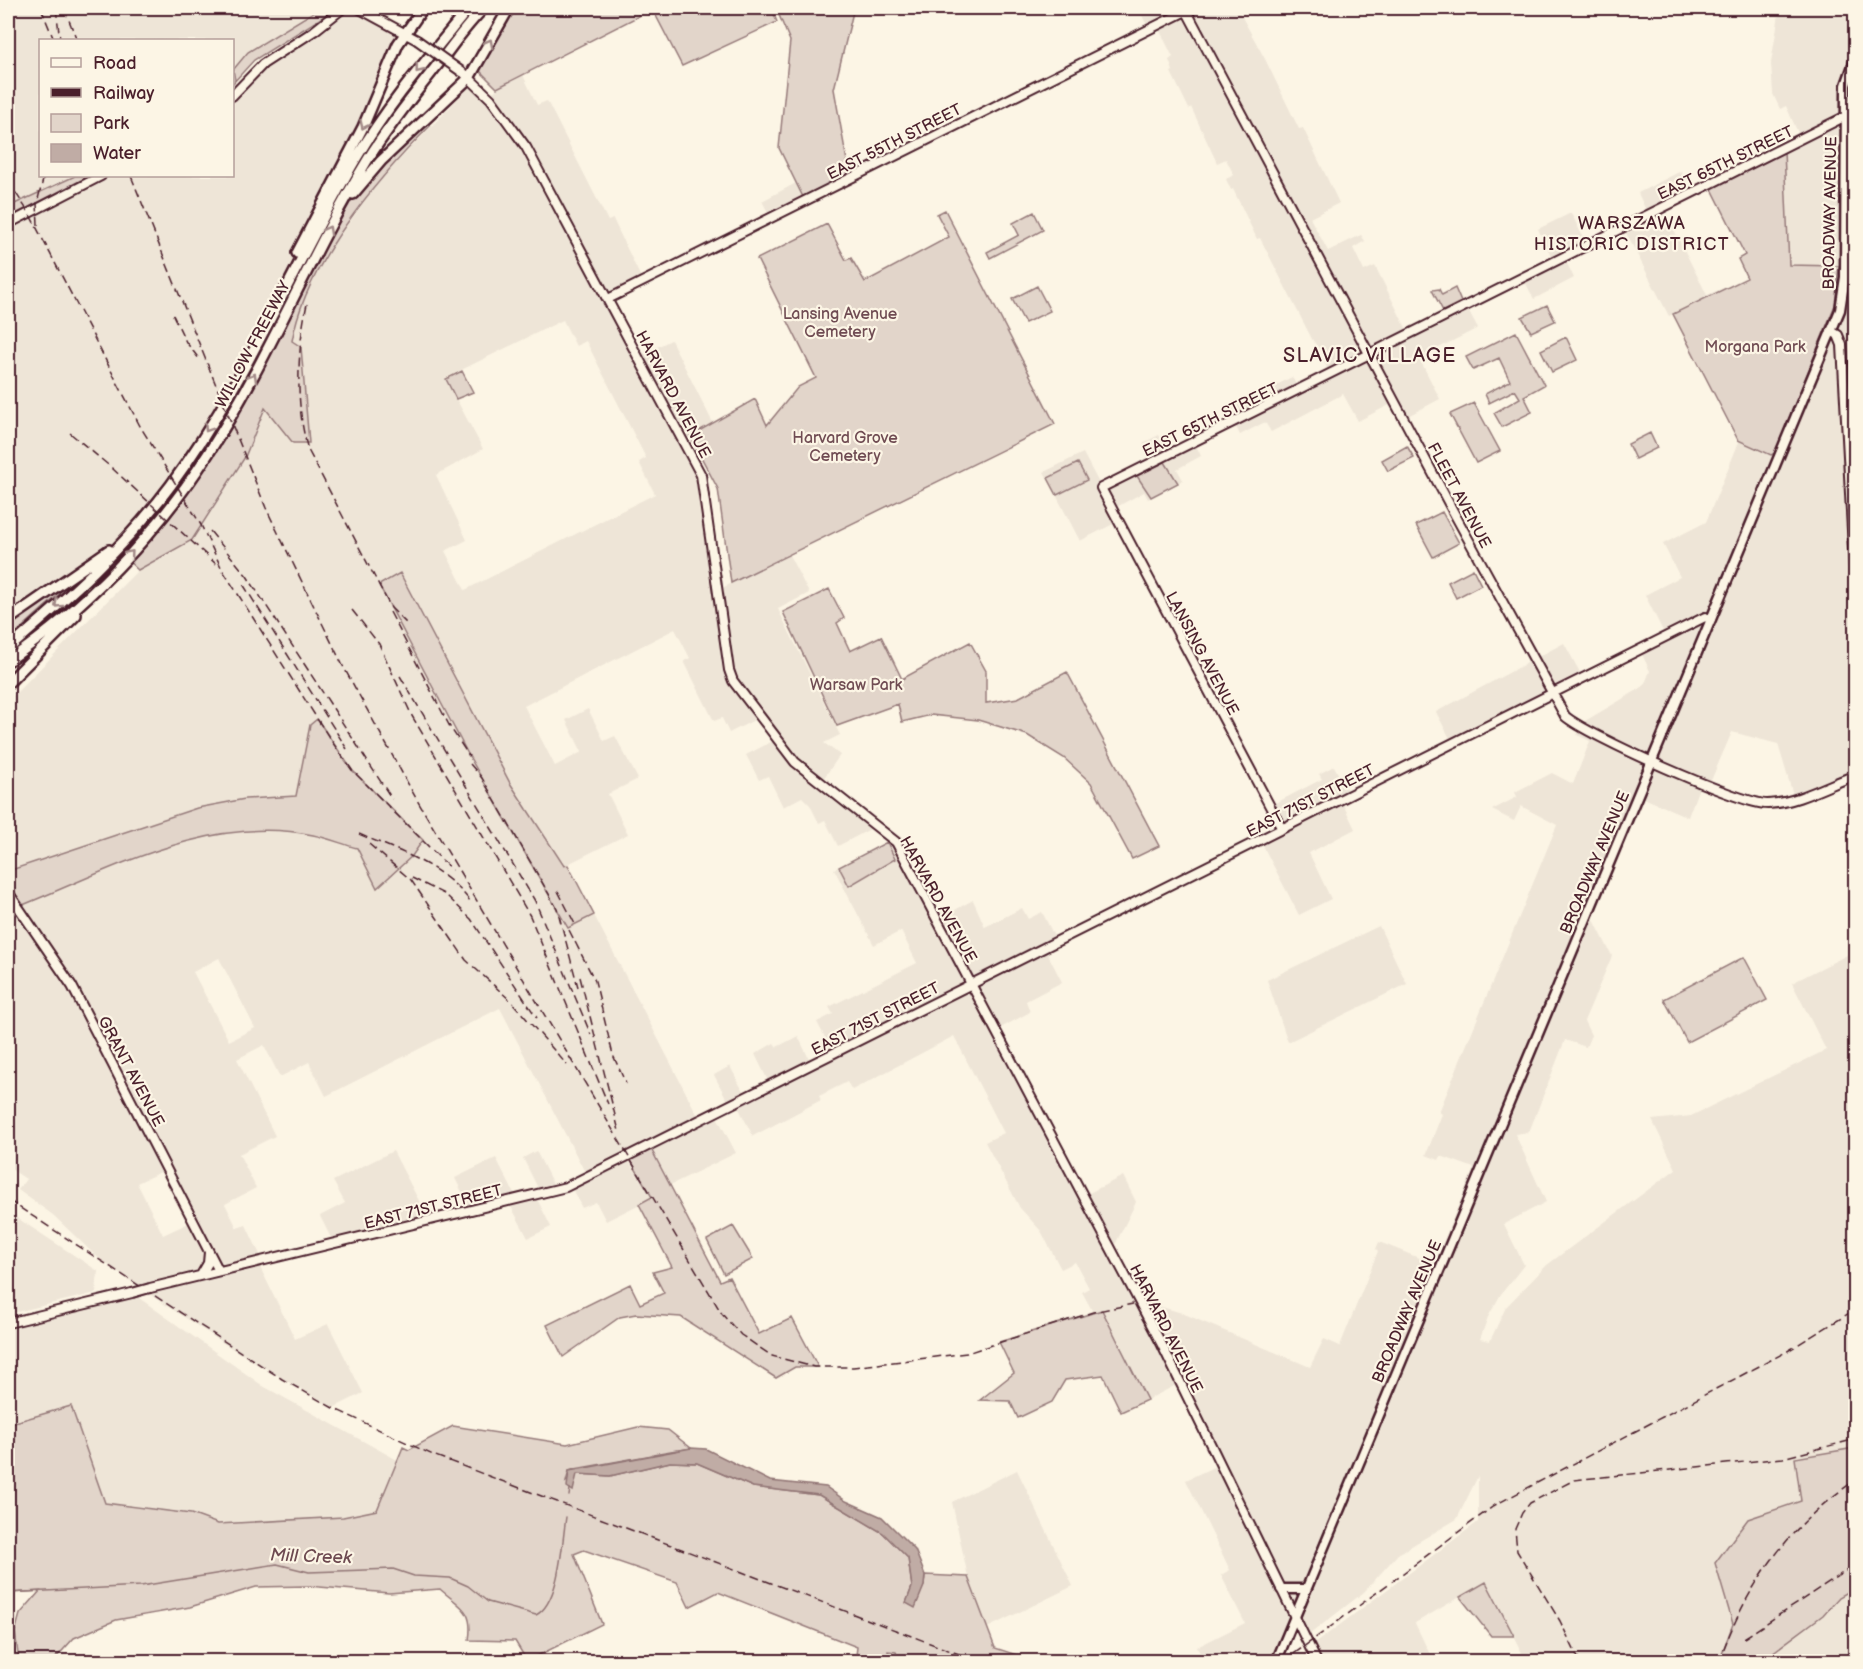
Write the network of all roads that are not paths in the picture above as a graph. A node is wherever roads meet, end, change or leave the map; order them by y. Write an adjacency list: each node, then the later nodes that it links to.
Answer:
1 (343, 8): 11 (street)
2 (358, 8): 8 (street, HARVARD AVENUE)
3 (423, 8): 8 (highway)
4 (469, 8): 16 (highway, WILLOW FREEWAY, one-way to 16)
5 (484, 8): 14 (highway, WILLOW FREEWAY)
6 (509, 8): 10 (highway, one-way to 6)
7 (1188, 8): 17 (street, EAST 55TH STREET); 19 (street, FLEET AVENUE)
8 (404, 33): 10 (street, HARVARD AVENUE, bridge); 16 (highway, one-way to 16)
9 (1856, 57): 12 (main road, BROADWAY AVENUE)
10 (466, 75): 14 (highway); 17 (street, HARVARD AVENUE)
11 (234, 94)
12 (1846, 116): 18 (main road, BROADWAY AVENUE); 19 (street, EAST 65TH STREET)
13 (100, 177): 15 (street)
14 (339, 210): 22 (highway, WILLOW FREEWAY, one-way to 14)
15 (8, 224)
16 (280, 297): 21 (highway, WILLOW FREEWAY, one-way to 21)
17 (608, 299): 34 (street, HARVARD AVENUE)
18 (1831, 331): 23 (street); 24 (main road, BROADWAY AVENUE)
19 (1370, 354): 20 (street, EAST 65TH STREET); 29 (street, FLEET AVENUE)
20 (1101, 488): 32 (street, LANSING AVENUE)
21 (131, 535): 25 (highway); 26 (highway, WILLOW FREEWAY, one-way to 26)
22 (104, 583): 27 (highway, WILLOW FREEWAY); 28 (highway)
23 (1856, 605)
24 (1711, 619): 29 (street, EAST 71ST STREET); 30 (main road, BROADWAY AVENUE)
25 (8, 620)
26 (8, 649)
27 (8, 661)
28 (8, 683)
29 (1551, 694): 30 (street, FLEET AVENUE); 32 (street, EAST 71ST STREET)
30 (1653, 761): 31 (street, FLEET AVENUE); 40 (main road, BROADWAY AVENUE)
31 (1856, 775)
32 (1282, 830): 34 (street, EAST 71ST STREET)
33 (8, 892): 35 (street, GRANT AVENUE)
34 (971, 985): 36 (street, EAST 71ST STREET); 39 (street, HARVARD AVENUE)
35 (209, 1252): 36 (street, GRANT AVENUE); 37 (street)
36 (219, 1271): 37 (street, EAST 71ST STREET)
37 (201, 1275): 38 (street, EAST 71ST STREET, bridge)
38 (8, 1323)
39 (1281, 1588): 40 (main road); 41 (street, HARVARD AVENUE)
40 (1306, 1589): 41 (main road, BROADWAY AVENUE)
41 (1295, 1616): 42 (main road, BROADWAY AVENUE); 43 (street, HARVARD AVENUE)
42 (1276, 1662)
43 (1317, 1662)

